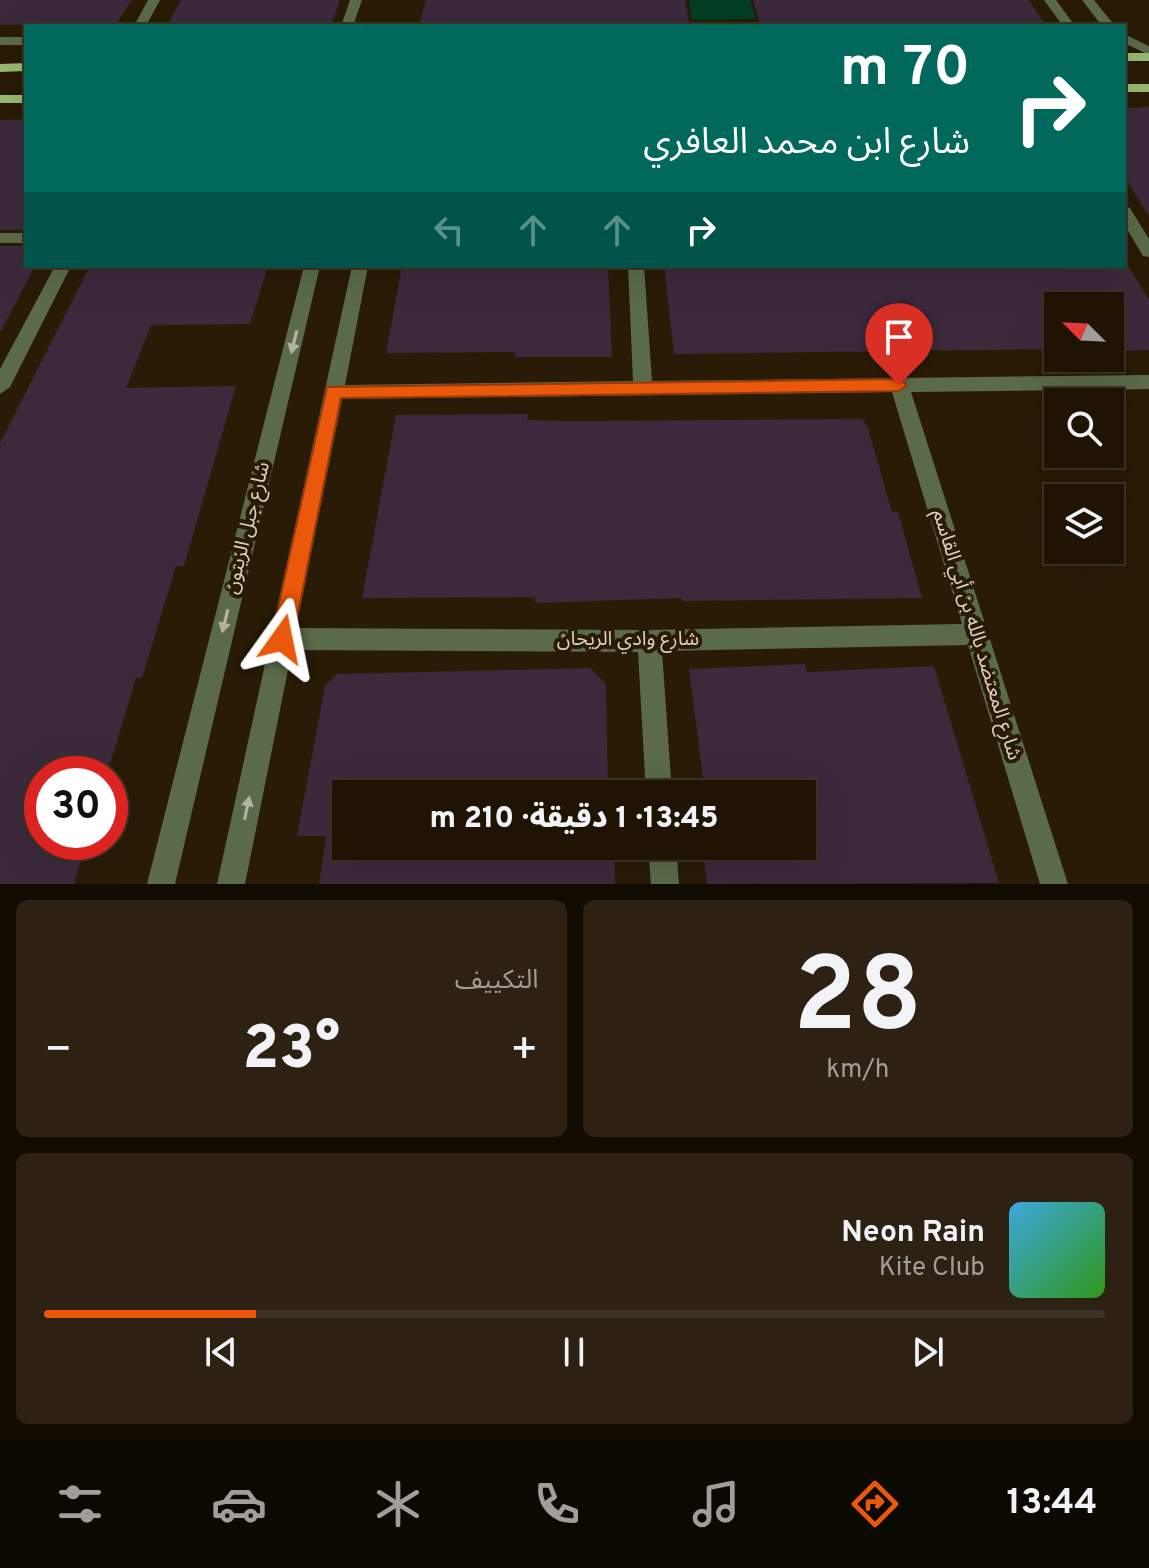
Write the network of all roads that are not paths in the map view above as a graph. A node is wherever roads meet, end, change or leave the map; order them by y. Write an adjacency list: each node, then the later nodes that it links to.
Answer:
1 (154, 0): 5 (street)
2 (356, 0): 6 (street)
3 (1050, 0): 7 (street)
4 (1088, 0): 8 (street)
5 (141, 24)
6 (348, 24)
7 (1068, 24)
8 (1107, 24)
9 (1126, 39): 12 (street)
10 (0, 41): 11 (street)
11 (24, 41)
12 (1149, 54): 13 (main road)
13 (1126, 57)
14 (24, 67): 15 (main road)
15 (0, 68)
16 (1126, 88): 17 (main road)
17 (1149, 88)
18 (0, 99): 19 (main road)
19 (24, 99)
20 (1127, 221): 23 (street)
21 (0, 238): 22 (street)
22 (24, 238)
23 (1149, 252)
24 (62, 268): 30 (street)
25 (312, 268): 38 (street, شارع جبل الزيتون, one-way to 38)
26 (360, 268): 32 (street)
27 (636, 268): 31 (street)
28 (1149, 382): 29 (street)
29 (899, 385): 31 (street); 33 (street, شارع المعتضد بالله بن أبي القاسم)
30 (0, 387)
31 (643, 387): 32 (street)
32 (334, 392): 34 (street)
33 (974, 634): 35 (street, شارع وادي الريحان); 41 (street, شارع المعتضد بالله بن أبي القاسم)
34 (282, 639): 35 (street, شارع وادي الريحان); 39 (street, one-way to 34)
35 (649, 641): 36 (street)
36 (658, 780)
37 (663, 860): 40 (street)
38 (161, 884)
39 (231, 884)
40 (665, 884)
41 (1054, 884)

